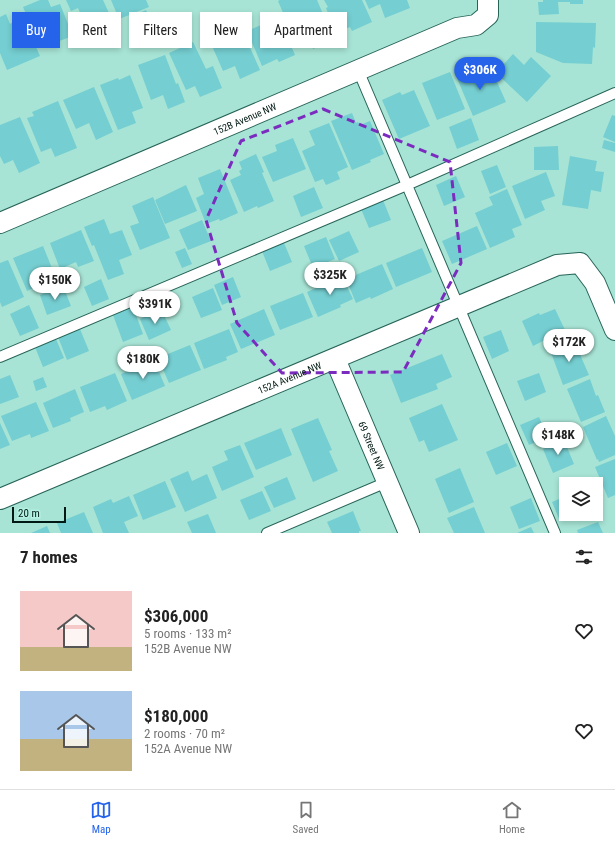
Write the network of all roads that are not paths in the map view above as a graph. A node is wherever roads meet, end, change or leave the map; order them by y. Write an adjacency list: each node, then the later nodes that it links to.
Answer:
1 (488, 7): 2 (street, 152B Avenue NW)
2 (358, 70): 4 (lane); 5 (street, 152B Avenue NW)
3 (615, 93): 4 (lane)
4 (407, 185): 6 (lane); 8 (lane)
5 (0, 224)
6 (459, 306): 7 (street, 152A Avenue NW); 9 (street, 152A Avenue NW); 14 (lane)
7 (615, 330)
8 (0, 357)
9 (335, 359): 10 (street, 69 Street NW); 11 (street, 152A Avenue NW)
10 (387, 482): 12 (lane); 13 (street, 69 Street NW)
11 (0, 499)
12 (267, 533)
13 (409, 533)
14 (555, 533)

